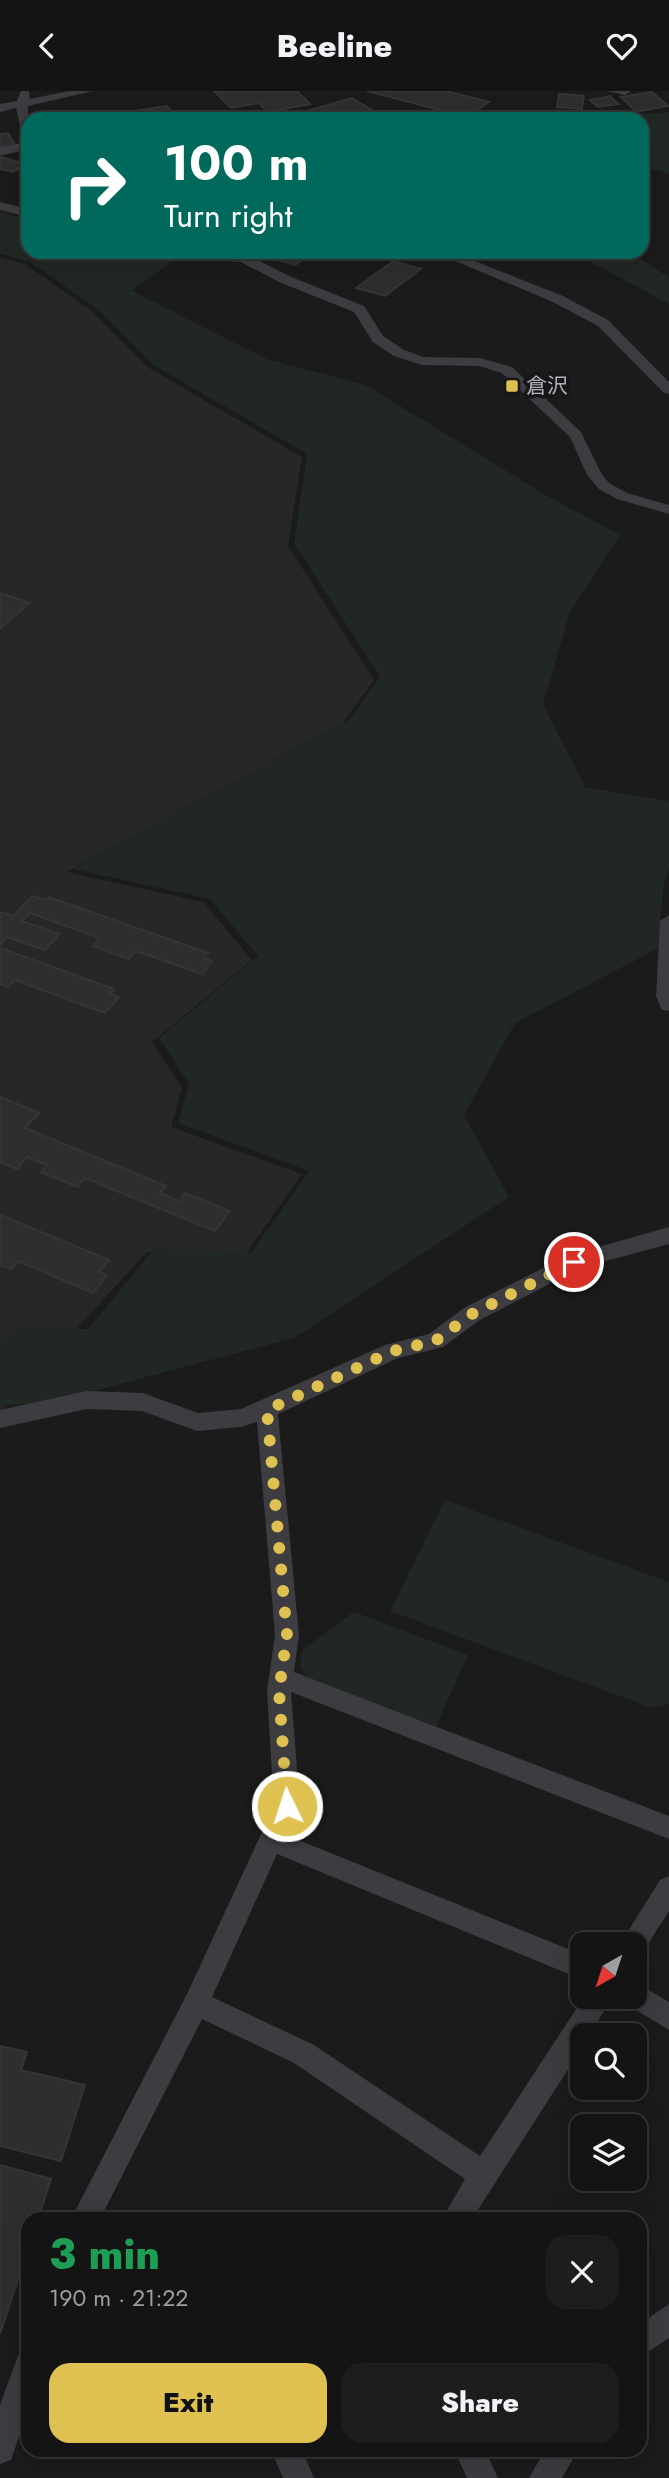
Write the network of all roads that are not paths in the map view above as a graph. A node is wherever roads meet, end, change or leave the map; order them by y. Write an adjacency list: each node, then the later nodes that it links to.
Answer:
1 (26, 91): 5 (street)
2 (87, 91): 5 (street)
3 (613, 91): 4 (street)
4 (625, 91)
5 (22, 105): 6 (street); 7 (street)
6 (0, 108)
7 (23, 112)
8 (21, 147): 9 (street)
9 (0, 152)
10 (21, 201): 11 (street)
11 (3, 206): 12 (street)
12 (21, 211)
13 (250, 259): 16 (street)
14 (458, 259): 15 (street)
15 (669, 390)
16 (669, 510)
17 (669, 921): 18 (street)
18 (669, 1005)
19 (669, 1235): 20 (street)
20 (267, 1410): 21 (street); 22 (street)
21 (0, 1419)
22 (281, 1677): 23 (street); 24 (street)
23 (669, 1828)
24 (271, 1840): 27 (street); 28 (street)
25 (669, 1888): 26 (street)
26 (641, 1932)
27 (570, 1963)
28 (196, 2003): 32 (street); 33 (street)
29 (648, 2003): 31 (street)
30 (591, 2009): 32 (street)
31 (669, 2017)
32 (484, 2175): 34 (street)
33 (89, 2212)
34 (460, 2212)
35 (669, 2319): 36 (street)
36 (647, 2337)
37 (21, 2387): 38 (street)
38 (0, 2449)
39 (289, 2457): 42 (street)
40 (472, 2457): 43 (street)
41 (558, 2457): 44 (street)
42 (299, 2478)
43 (483, 2478)
44 (544, 2478)

